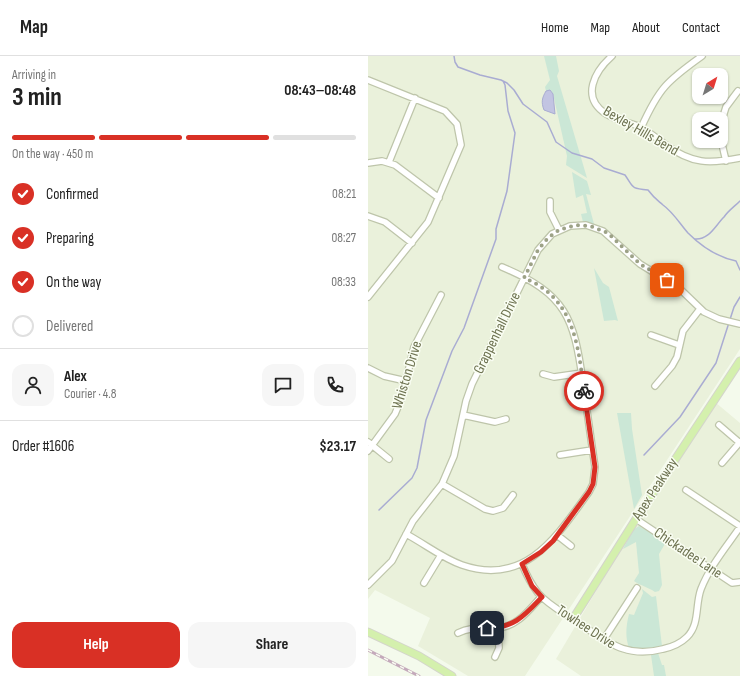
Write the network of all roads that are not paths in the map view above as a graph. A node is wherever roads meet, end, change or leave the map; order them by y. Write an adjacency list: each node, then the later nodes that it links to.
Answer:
1 (612, 56): 7 (street, Bexley Hills Bend)
2 (702, 56): 7 (street)
3 (368, 80): 5 (street)
4 (738, 91): 6 (street)
5 (416, 98): 11 (street); 13 (street)
6 (724, 112)
7 (641, 128): 10 (street, Bexley Hills Bend)
8 (723, 148): 10 (street)
9 (740, 158): 10 (street, Bexley Hills Bend)
10 (726, 161)
11 (389, 162): 12 (street); 13 (street)
12 (368, 163)
13 (439, 198): 17 (street)
14 (550, 201): 16 (street)
15 (368, 216): 17 (street)
16 (559, 230): 19 (street, Grappenhall Drive); 22 (street, Grappenhall Drive)
17 (412, 243): 21 (street)
18 (502, 267): 19 (street)
19 (524, 278): 28 (street); 32 (street, Grappenhall Drive)
20 (442, 295): 30 (street, Whiston Drive)
21 (368, 296)
22 (700, 309): 23 (street, Grappenhall Drive); 25 (street)
23 (740, 324)
24 (651, 336): 25 (street)
25 (679, 345): 31 (street)
26 (740, 361): 45 (main road, Apex Peakway)
27 (368, 368): 30 (street)
28 (582, 373): 29 (street); 37 (street)
29 (543, 374)
30 (406, 381): 36 (street, Whiston Drive)
31 (655, 386)
32 (463, 415): 33 (street); 42 (street, Grappenhall Drive)
33 (506, 419)
34 (719, 425): 35 (street)
35 (740, 442): 41 (street)
36 (370, 443): 38 (street, Whiston Drive); 40 (street)
37 (592, 450): 39 (street); 48 (street)
38 (368, 451)
39 (560, 455)
40 (389, 459)
41 (722, 463)
42 (442, 484): 44 (street); 47 (street, Grappenhall Drive)
43 (686, 490): 46 (street)
44 (513, 496)
45 (636, 519): 52 (street, Chickadee Lane); 58 (main road, Apex Peakway)
46 (740, 526): 52 (street, Towhee Drive)
47 (406, 534): 50 (street); 53 (street, Grappenhall Drive)
48 (557, 535): 49 (street); 51 (street)
49 (571, 546)
50 (441, 554): 51 (street); 54 (street)
51 (522, 564): 57 (street, Towhee Drive)
52 (712, 569): 55 (street, Chickadee Lane); 62 (street, Towhee Drive)
53 (369, 582)
54 (424, 582)
55 (740, 582)
56 (637, 588): 62 (street)
57 (542, 597): 58 (street, Towhee Drive); 59 (street)
58 (573, 619): 62 (street, Towhee Drive)
59 (498, 628): 61 (street); 63 (street)
60 (368, 632): 64 (main road)
61 (458, 633)
62 (604, 639)
63 (495, 657)
64 (452, 676)

